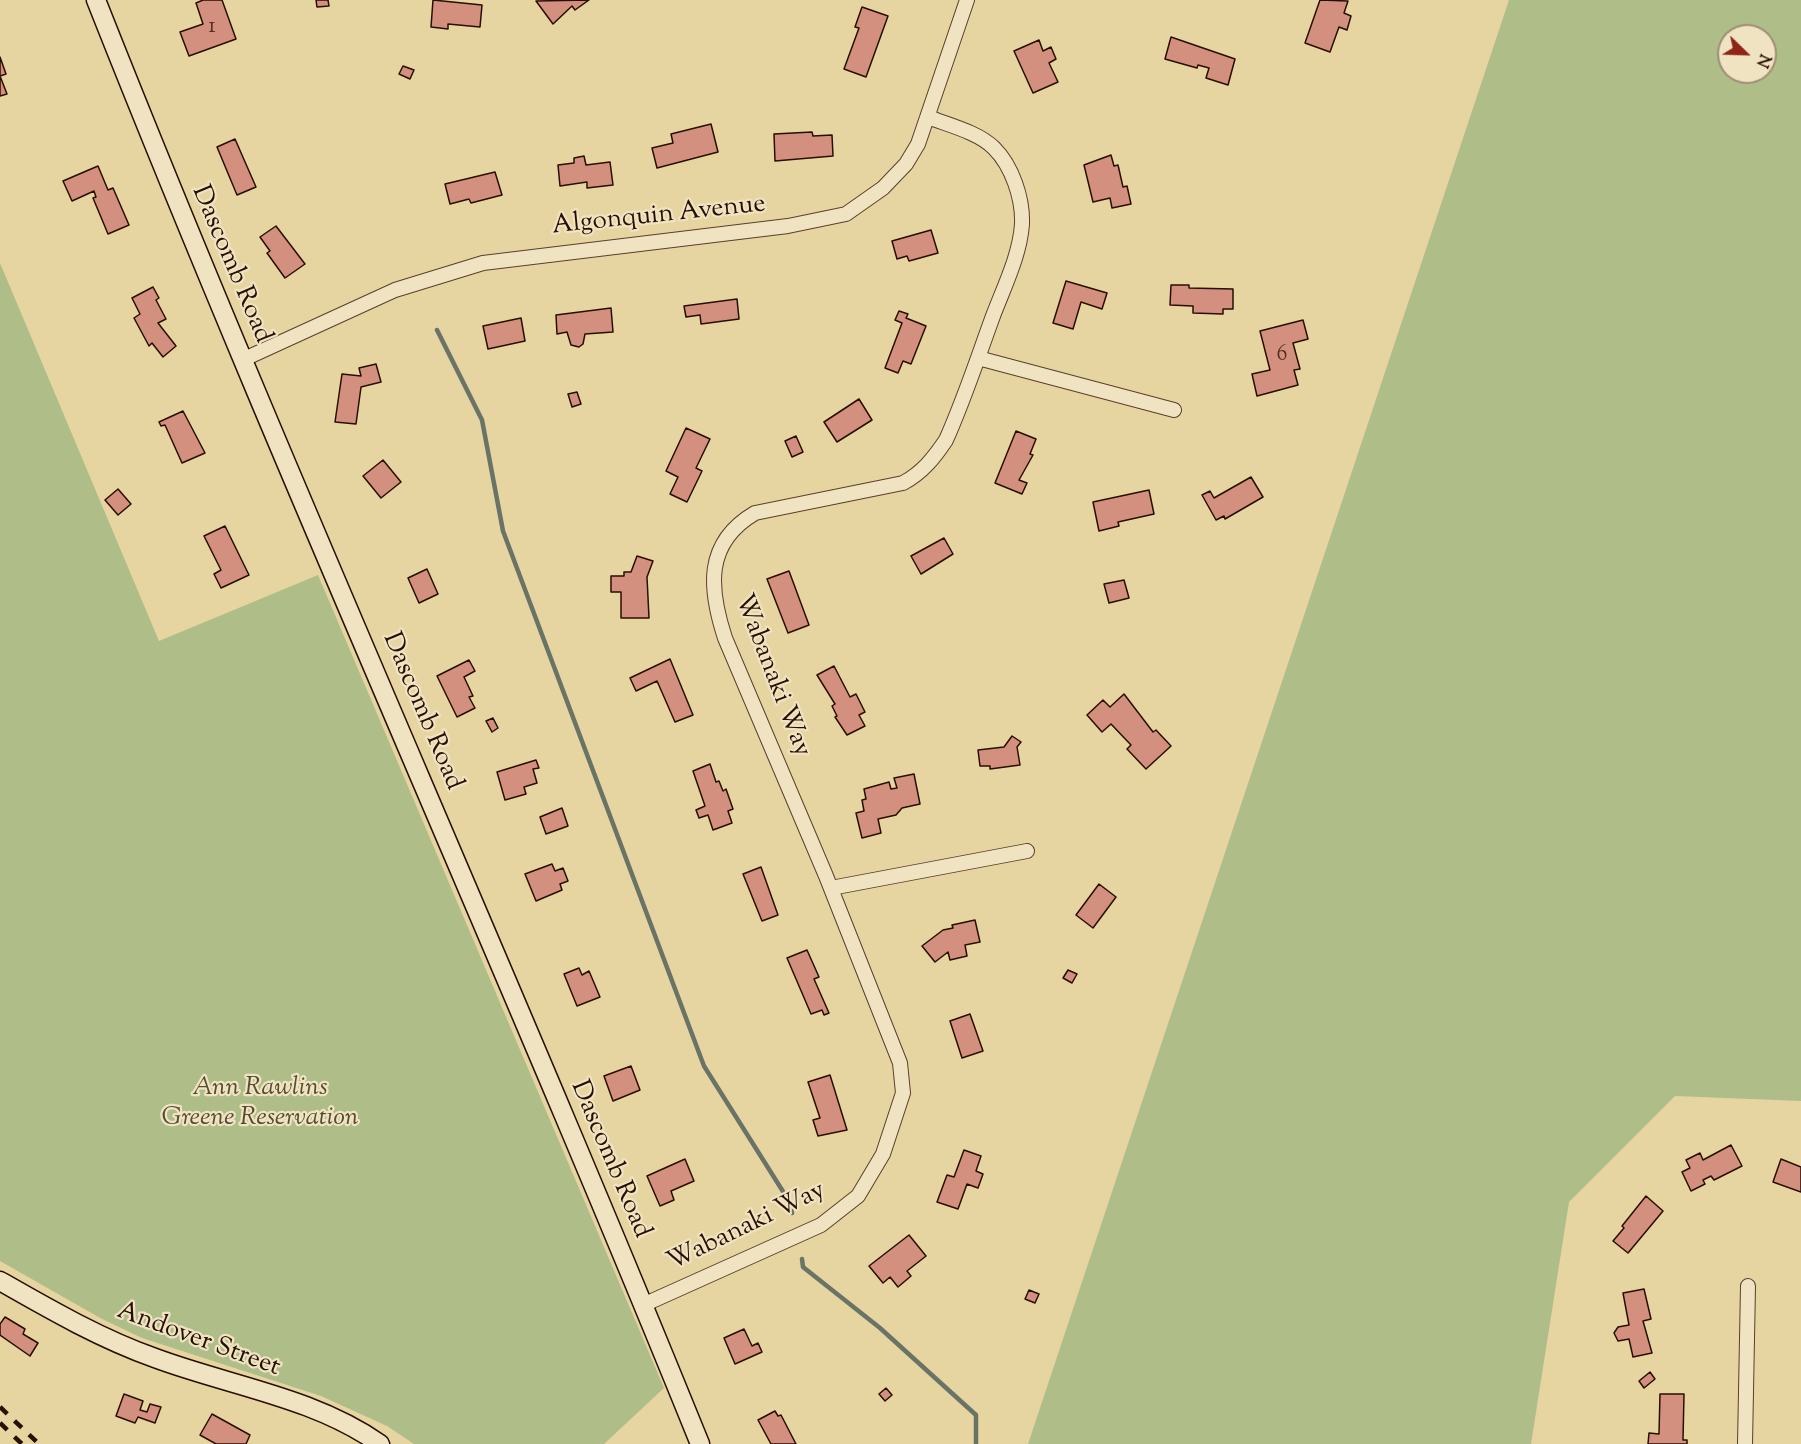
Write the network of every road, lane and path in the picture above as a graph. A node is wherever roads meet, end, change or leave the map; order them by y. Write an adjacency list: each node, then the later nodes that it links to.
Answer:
1 (96, 0): 5 (main road, Dascomb Road)
2 (967, 0): 3 (street, Algonquin Avenue)
3 (928, 117): 4 (street, Wabanaki Way); 5 (street, Algonquin Avenue)
4 (978, 358): 6 (street); 8 (street, Wabanaki Way)
5 (242, 360): 11 (main road, Dascomb Road)
6 (1174, 410)
7 (1027, 851): 8 (street)
8 (831, 888): 11 (street, Wabanaki Way)
9 (0, 1281): 12 (main road, Andover Street)
10 (1748, 1286): 14 (street)
11 (642, 1305): 13 (main road, Dascomb Road)
12 (380, 1444)
13 (700, 1444)
14 (1745, 1444)

